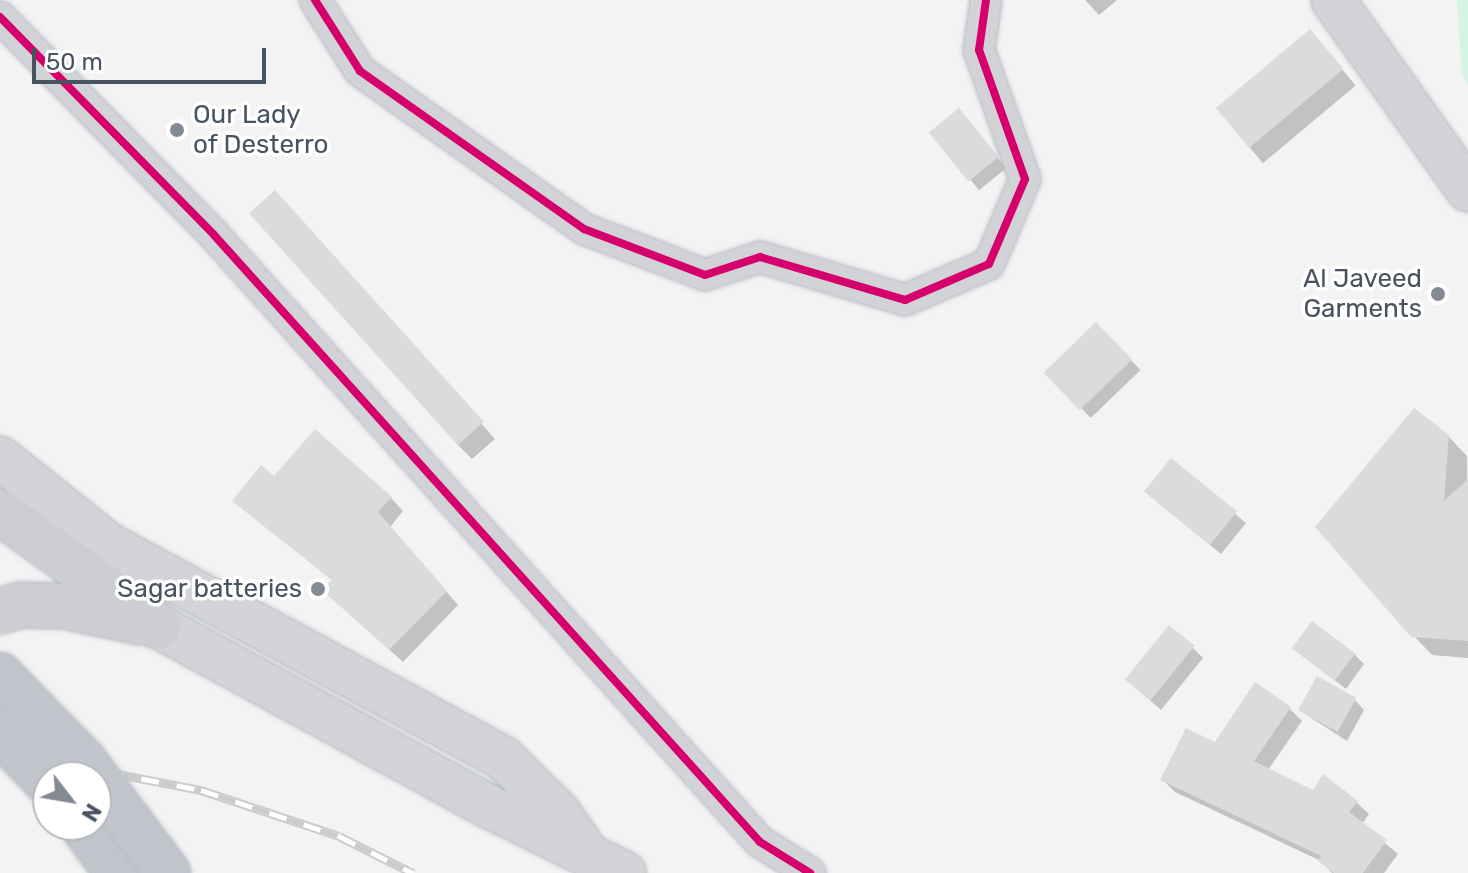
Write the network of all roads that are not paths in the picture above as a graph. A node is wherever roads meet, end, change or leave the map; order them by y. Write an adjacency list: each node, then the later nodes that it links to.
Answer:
1 (315, 0): 2 (street)
2 (986, 0)
3 (1333, 0): 5 (street)
4 (0, 17): 17 (street)
5 (1468, 190)
6 (0, 458): 14 (street)
7 (0, 512): 9 (main road)
8 (0, 611): 9 (main road)
9 (158, 626): 14 (street)
10 (0, 675): 16 (highway, bridge)
11 (0, 733): 12 (highway, bridge)
12 (32, 766)
13 (94, 841): 15 (highway)
14 (606, 864)
15 (117, 873)
16 (168, 873)
17 (810, 873)

